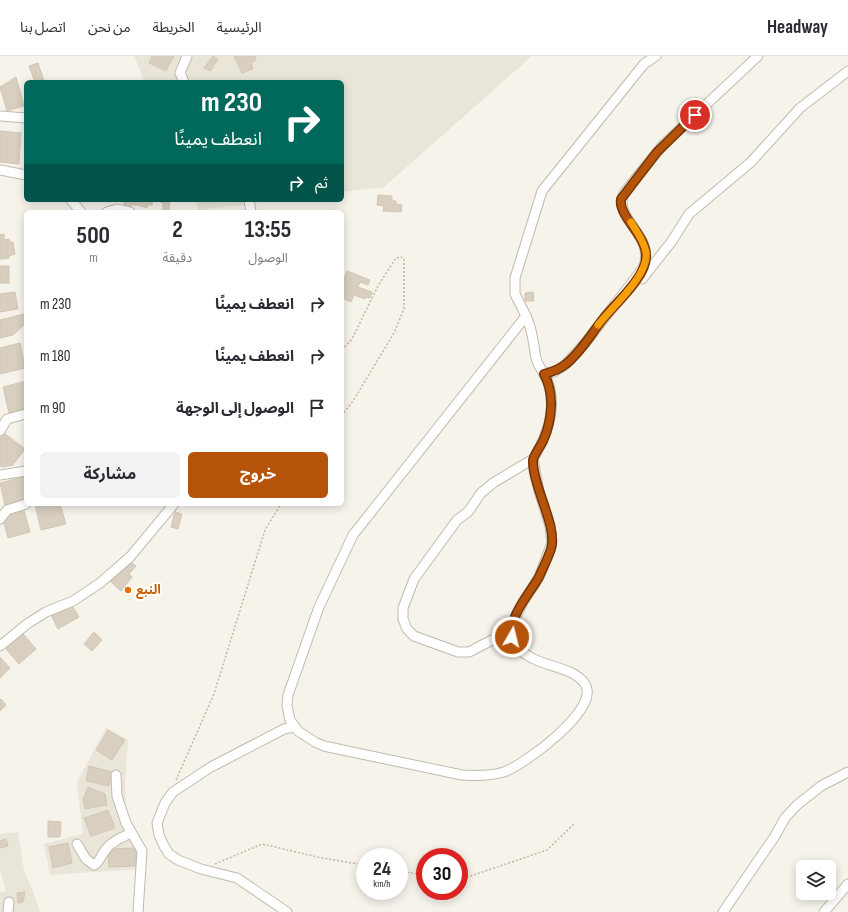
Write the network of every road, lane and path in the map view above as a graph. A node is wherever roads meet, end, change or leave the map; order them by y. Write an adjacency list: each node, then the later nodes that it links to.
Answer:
1 (187, 56): 5 (street)
2 (656, 56): 12 (street)
3 (758, 56): 13 (street)
4 (848, 71): 13 (street)
5 (183, 80)
6 (0, 116): 7 (street)
7 (24, 118)
8 (0, 170): 9 (street)
9 (24, 175)
10 (73, 202): 11 (street)
11 (79, 210)
12 (526, 316): 15 (street); 28 (street)
13 (603, 318): 15 (street)
14 (344, 348): 16 (path)
15 (544, 374): 19 (street)
16 (344, 412)
17 (24, 414): 18 (street)
18 (0, 431)
19 (533, 459): 27 (street); 27 (street)
20 (24, 471): 21 (street)
21 (0, 475)
22 (24, 505): 25 (street)
23 (172, 506): 26 (street)
24 (280, 506): 31 (path)
25 (0, 518)
26 (0, 646)
27 (518, 648): 28 (street)
28 (294, 727): 31 (street)
29 (848, 772): 43 (street)
30 (116, 775): 33 (street)
31 (173, 792): 42 (street)
32 (574, 824): 37 (path)
33 (131, 833): 34 (street); 41 (street)
34 (77, 844)
35 (215, 864): 36 (path)
36 (356, 864)
37 (468, 877)
38 (848, 884): 44 (street)
39 (10, 902): 40 (street)
40 (8, 912)
41 (138, 912)
42 (287, 912)
43 (723, 912)
44 (824, 912)

